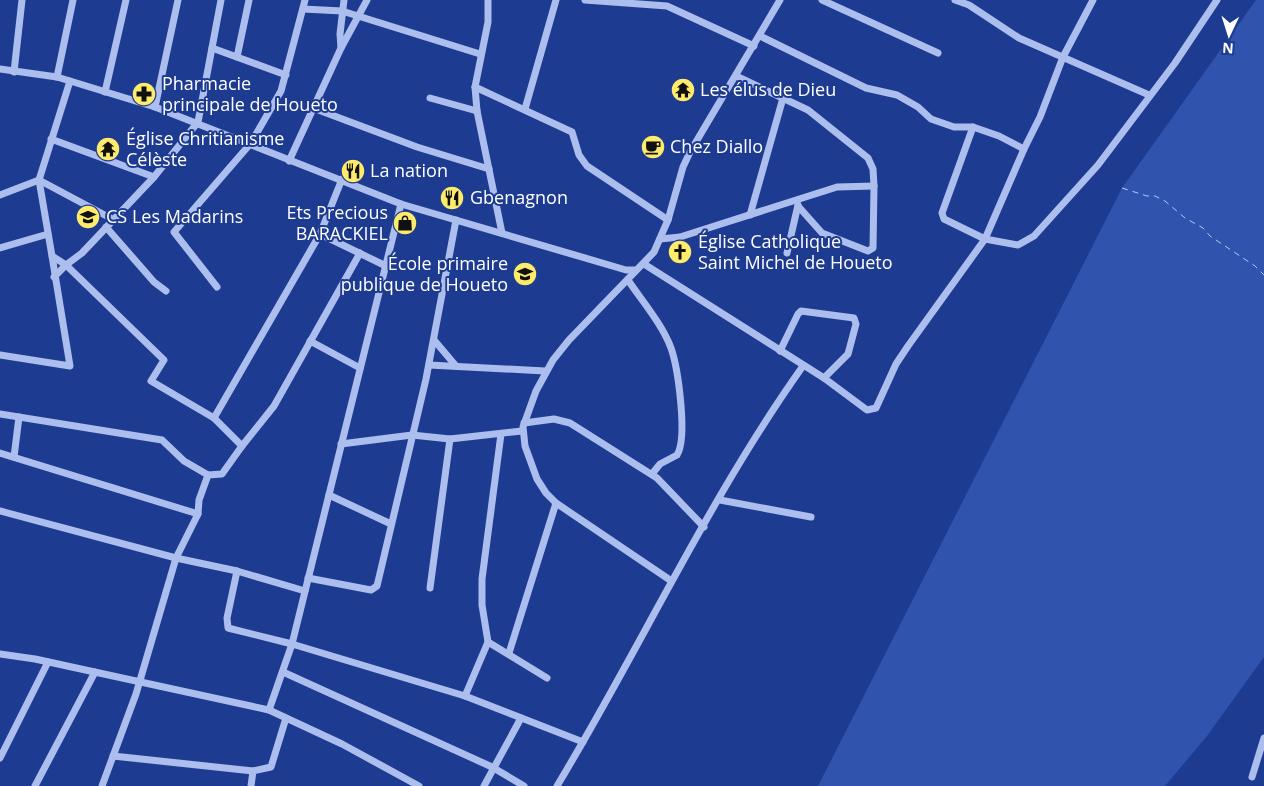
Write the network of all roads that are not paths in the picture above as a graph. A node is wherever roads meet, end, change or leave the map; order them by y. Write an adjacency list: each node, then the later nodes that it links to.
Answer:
1 (22, 0): 32 (street)
2 (73, 0): 35 (street)
3 (126, 0): 38 (street)
4 (178, 0): 42 (street)
5 (221, 0): 25 (street)
6 (249, 0): 29 (street)
7 (305, 0): 20 (street)
8 (344, 0): 21 (street)
9 (367, 0): 22 (street)
10 (488, 0): 28 (street)
11 (556, 0): 44 (street)
12 (584, 0): 18 (street)
13 (780, 0): 23 (street)
14 (822, 0): 27 (street)
15 (955, 0): 30 (street)
16 (1093, 0): 30 (street)
17 (1216, 0): 39 (street)
18 (601, 1): 19 (street)
19 (665, 3): 24 (street)
20 (304, 8): 21 (street); 33 (street)
21 (342, 11): 22 (street); 26 (street)
22 (359, 16): 26 (street); 28 (street)
23 (760, 36): 24 (street); 47 (street)
24 (754, 46): 34 (street)
25 (212, 48): 29 (street); 46 (street)
26 (342, 48): 43 (street)
27 (938, 53)
28 (480, 54): 37 (street)
29 (237, 57): 33 (street)
30 (1064, 57): 39 (street); 50 (street)
31 (0, 69): 32 (street)
32 (14, 72): 35 (street)
33 (286, 75): 49 (street)
34 (736, 76): 41 (street); 64 (street)
35 (58, 77): 36 (street)
36 (70, 81): 38 (street); 48 (street)
37 (475, 88): 44 (street); 45 (street)
38 (106, 92): 42 (street)
39 (1149, 95): 70 (street)
40 (430, 98): 45 (street)
41 (783, 98): 56 (street); 61 (street)
42 (155, 106): 46 (street)
43 (313, 108): 51 (street); 52 (street)
44 (525, 109): 64 (street)
45 (477, 111): 52 (street)
46 (198, 122): 49 (street); 53 (street)
47 (973, 127): 50 (street); 70 (street)
48 (51, 139): 53 (street); 54 (street)
49 (251, 143): 51 (street); 81 (street)
50 (1024, 149): 70 (street)
51 (289, 161): 55 (street)
52 (489, 169): 66 (street)
53 (154, 177): 62 (street)
54 (39, 180): 57 (street); 62 (street); 67 (street)
55 (342, 180): 59 (street); 68 (street)
56 (874, 186): 58 (street); 60 (street)
57 (0, 195)
58 (800, 198): 60 (street); 61 (street)
59 (401, 204): 63 (street); 77 (street)
60 (798, 206): 73 (street)
61 (750, 214): 69 (street)
62 (114, 220): 65 (street)
63 (456, 220): 66 (street); 83 (street)
64 (668, 220): 69 (street)
65 (106, 227): 76 (street); 82 (street)
66 (502, 233): 78 (street)
67 (48, 234): 71 (street); 74 (street)
68 (320, 234): 72 (street); 95 (street)
69 (660, 239): 75 (street)
70 (985, 239): 92 (street)
71 (0, 248)
72 (360, 253): 77 (street); 84 (street)
73 (787, 253)
74 (52, 256): 76 (street); 79 (street)
75 (644, 264): 78 (street); 85 (street)
76 (66, 265): 79 (street); 95 (street)
77 (386, 266): 90 (street)
78 (635, 270): 80 (street)
79 (54, 277): 86 (street)
80 (628, 280): 91 (street); 105 (street)
81 (217, 287)
82 (166, 291)
83 (434, 340): 87 (street); 88 (street)
84 (310, 341): 90 (street); 102 (street)
85 (780, 351): 89 (street); 92 (street)
86 (0, 355)
87 (429, 365): 88 (street); 99 (street)
88 (456, 366): 91 (street)
89 (803, 366): 92 (street); 108 (street)
90 (360, 368): 101 (street)
91 (545, 371): 96 (street)
92 (824, 378)
93 (0, 414): 94 (street)
94 (19, 417): 104 (street); 106 (street)
95 (214, 418): 102 (street)
96 (524, 423): 97 (street); 105 (street)
97 (522, 431): 98 (street); 109 (street)
98 (501, 434): 100 (street); 121 (street)
99 (412, 435): 100 (street); 101 (street); 113 (street)
100 (450, 438): 119 (street)
101 (341, 444): 107 (street)
102 (242, 446): 106 (street)
103 (0, 453): 104 (street)
104 (14, 457): 111 (street)
105 (652, 474): 114 (street)
106 (208, 475): 111 (street)
107 (329, 495): 113 (street); 117 (street)
108 (720, 500): 112 (street); 114 (street)
109 (556, 503): 118 (street); 123 (street)
110 (0, 511): 115 (street)
111 (198, 514): 115 (street)
112 (811, 517)
113 (391, 524): 117 (street)
114 (704, 527): 118 (street)
115 (176, 558): 116 (street); 129 (street)
116 (237, 571): 120 (street); 122 (street)
117 (308, 578): 120 (street)
118 (670, 580): 135 (street)
119 (430, 588)
120 (305, 591): 122 (street)
121 (488, 642): 123 (street); 130 (street)
122 (292, 644): 127 (street); 130 (street)
123 (509, 653): 128 (street)
124 (0, 654): 125 (street)
125 (48, 662): 126 (street); 137 (street)
126 (95, 672): 129 (street); 141 (street)
127 (283, 672): 131 (street); 138 (street)
128 (547, 678)
129 (140, 682): 131 (street); 136 (street)
130 (465, 696): 133 (street)
131 (269, 710): 132 (street)
132 (286, 718): 139 (street); 144 (street)
133 (520, 718): 135 (street); 138 (street)
134 (1264, 738): 140 (street)
135 (584, 742): 147 (street)
136 (113, 756): 139 (street); 142 (street)
137 (0, 758)
138 (492, 768): 145 (street); 146 (street)
139 (253, 771): 143 (street)
140 (1252, 777)
141 (34, 786)
142 (102, 786)
143 (251, 786)
144 (419, 786)
145 (484, 786)
146 (524, 786)
147 (557, 786)

